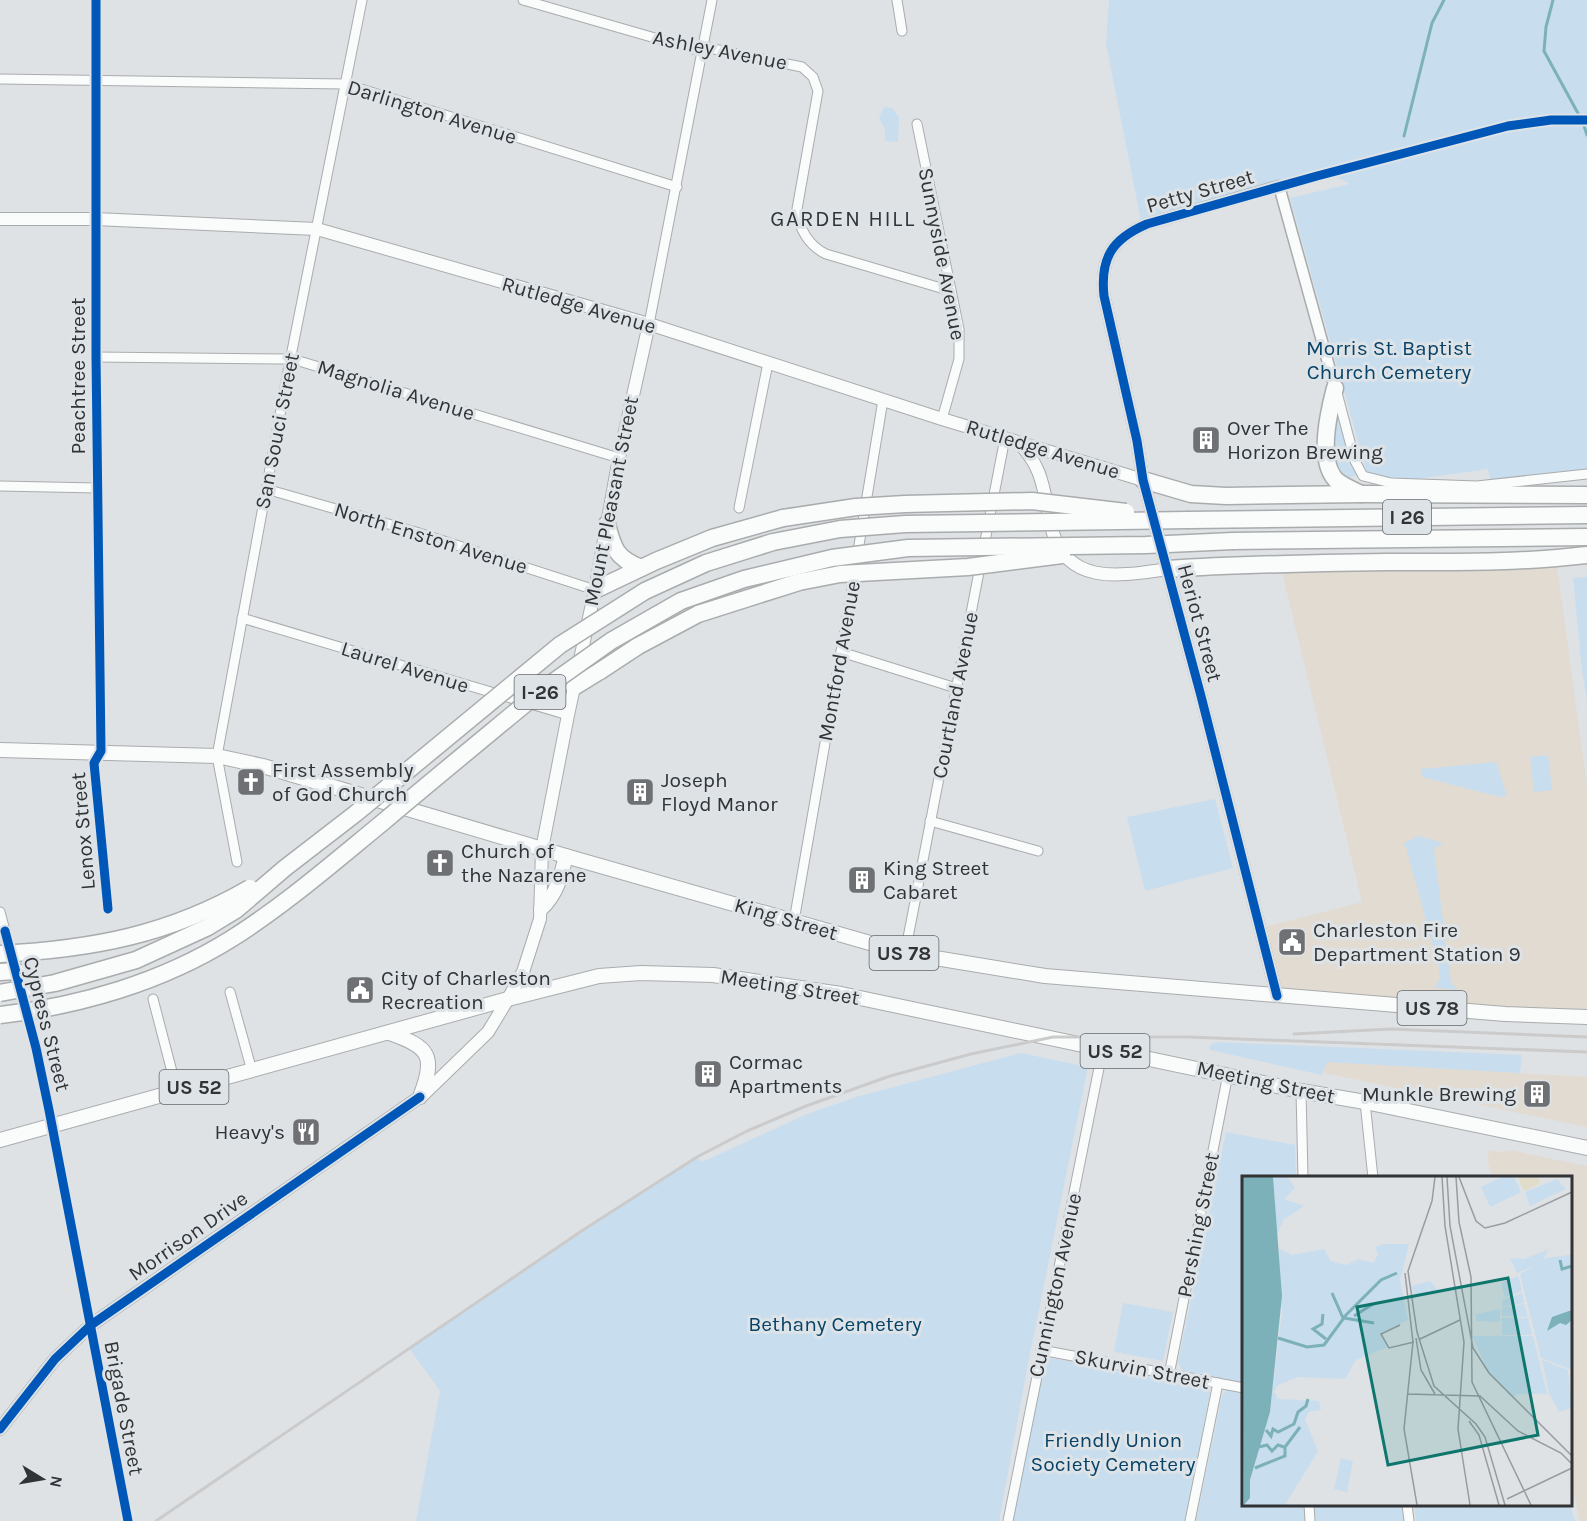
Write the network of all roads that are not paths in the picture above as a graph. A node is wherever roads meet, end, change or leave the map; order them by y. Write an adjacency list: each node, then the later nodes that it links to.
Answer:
1 (96, 0): 9 (street, Peachtree Street)
2 (362, 0): 10 (street, San Souci Street)
3 (523, 0): 7 (street, Ashley Avenue)
4 (711, 0): 7 (street, Mount Pleasant Street)
5 (897, 0): 6 (street)
6 (902, 31)
7 (704, 47): 14 (street, Mount Pleasant Street); 19 (street, Ashley Avenue)
8 (0, 79): 9 (street, Darlington Avenue)
9 (97, 81): 10 (street, Darlington Avenue); 16 (street, Peachtree Street)
10 (345, 84): 14 (street, Darlington Avenue); 17 (street, San Souci Street)
11 (1587, 120): 13 (street)
12 (917, 124): 19 (street, Sunnyside Avenue)
13 (1279, 186): 18 (street, Petty Street); 24 (street)
14 (677, 187): 20 (street, Mount Pleasant Street)
15 (0, 219): 16 (main road, Rutledge Avenue)
16 (95, 219): 17 (main road, Rutledge Avenue); 21 (street, Peachtree Street)
17 (316, 229): 20 (main road, Rutledge Avenue); 22 (street, San Souci Street)
18 (1107, 258): 31 (street, Heriot Street)
19 (951, 291): 26 (street, Sunnyside Avenue)
20 (649, 324): 23 (main road, Rutledge Avenue); 29 (main road, Mount Pleasant Street)
21 (96, 357): 22 (street, Magnolia Avenue); 33 (street, Peachtree Street)
22 (290, 360): 29 (street, Magnolia Avenue); 34 (street, San Souci Street)
23 (768, 363): 25 (main road, Rutledge Avenue); 37 (street)
24 (1335, 388): 30 (street); 35 (highway)
25 (883, 400): 26 (main road, Rutledge Avenue); 50 (street, Montford Avenue)
26 (942, 419): 27 (main road, Rutledge Avenue)
27 (1005, 438): 28 (main road, Rutledge Avenue); 52 (street, Courtland Avenue)
28 (1018, 442): 31 (main road, Rutledge Avenue); 47 (main road)
29 (619, 458): 41 (main road, Mount Pleasant Street)
30 (1587, 474)
31 (1143, 480): 35 (highway); 47 (street, Heriot Street)
32 (0, 486): 33 (street)
33 (96, 488): 55 (street, Peachtree Street)
34 (266, 489): 48 (street, North Enston Avenue); 49 (street, San Souci Street)
35 (1362, 494): 36 (highway)
36 (1587, 495)
37 (739, 508)
38 (1587, 515): 39 (highway, I 26)
39 (1227, 519): 40 (highway, I-26)
40 (1189, 520): 46 (highway, bridge); 62 (highway, I-26, bridge)
41 (607, 524): 46 (highway); 48 (main road, Mount Pleasant Street)
42 (1587, 537): 43 (highway, I 26)
43 (1233, 541): 44 (highway, I-26, bridge)
44 (1146, 545): 51 (highway, bridge); 75 (highway, I-26, bridge)
45 (1587, 555): 47 (highway)
46 (641, 568): 48 (highway)
47 (1168, 569): 72 (street, Heriot Street)
48 (595, 590): 51 (main road, Mount Pleasant Street)
49 (242, 618): 53 (street, Laurel Avenue); 56 (street, San Souci Street)
50 (841, 652): 52 (street); 66 (street, Montford Avenue)
51 (574, 687): 53 (main road, Mount Pleasant Street)
52 (956, 688): 57 (street, Courtland Avenue)
53 (568, 715): 58 (main road, Mount Pleasant Street)
54 (0, 750): 55 (main road, King Street / US 78)
55 (101, 751): 56 (main road, King Street / US 78); 63 (street, Lenox Street)
56 (217, 756): 58 (main road, King Street / US 78); 61 (street, San Souci Street)
57 (930, 821): 59 (street); 67 (street, Courtland Avenue)
58 (542, 849): 60 (main road, King Street / US 78); 64 (main road, Mount Pleasant Street)
59 (1038, 851)
60 (566, 856): 64 (main road); 66 (main road, King Street / US 78)
61 (237, 862)
62 (285, 868): 68 (highway, bridge); 71 (highway, I-26, bridge)
63 (108, 909)
64 (541, 909): 74 (main road, Mount Pleasant Street)
65 (0, 912): 69 (street, Cypress Street)
66 (794, 921): 67 (main road, King Street / US 78)
67 (905, 953): 72 (main road, King Street / US 78)
68 (0, 954)
69 (8, 971): 85 (street, Cypress Street)
70 (230, 992): 79 (street)
71 (0, 993)
72 (1277, 996): 76 (main road, King Street / US 78)
73 (153, 999): 81 (street)
74 (508, 999): 77 (main road, Meeting Street / US 52); 78 (main road, Meeting Street / US 52); 83 (main road, Morrison Drive)
75 (0, 1015)
76 (1587, 1017)
77 (389, 1033): 79 (main road, Meeting Street / US 52); 83 (main road)
78 (1103, 1048): 80 (main road, Meeting Street / US 52); 91 (street, Cunnington Avenue)
79 (252, 1071): 81 (main road, Meeting Street / US 52)
80 (1228, 1074): 82 (main road, Meeting Street / US 52); 92 (street, Pershing Street)
81 (177, 1091): 85 (main road, Meeting Street / US 52)
82 (1301, 1091): 84 (main road, Meeting Street / US 52); 88 (street)
83 (420, 1097): 90 (main road, Morrison Drive)
84 (1365, 1102): 87 (main road, Meeting Street / US 52); 89 (street)
85 (52, 1125): 86 (main road, Meeting Street / US 52); 90 (street, Brigade Street)
86 (0, 1140)
87 (1587, 1148)
88 (1303, 1176)
89 (1373, 1176)
90 (91, 1325): 95 (main road, Morrison Drive); 98 (street, Brigade Street)
91 (1041, 1350): 92 (street, Skurvin Street); 99 (street, Cunnington Avenue)
92 (1169, 1375): 93 (street, Skurvin Street)
93 (1218, 1383): 94 (street, Skurvin Street); 100 (street)
94 (1242, 1388)
95 (0, 1429)
96 (1309, 1506): 101 (street)
97 (1407, 1506): 102 (street)
98 (128, 1521)
99 (1008, 1521)
100 (1190, 1521)
101 (1310, 1521)
102 (1409, 1521)

